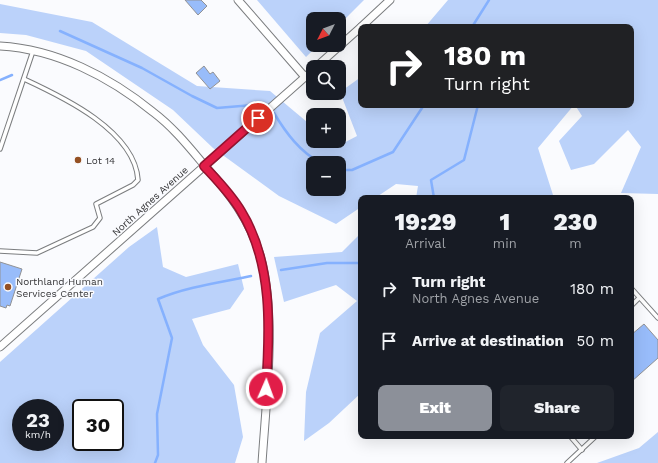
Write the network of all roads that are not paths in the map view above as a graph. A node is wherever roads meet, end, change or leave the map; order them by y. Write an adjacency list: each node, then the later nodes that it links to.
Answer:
1 (238, 0): 8 (street)
2 (390, 0): 3 (street)
3 (364, 24)
4 (358, 30): 7 (street)
5 (0, 46): 6 (street)
6 (33, 50): 9 (lane); 11 (street)
7 (324, 60)
8 (305, 77): 11 (street, North Agnes Avenue)
9 (24, 79): 10 (lane); 12 (lane)
10 (0, 149)
11 (204, 166): 17 (street, North Agnes Avenue); 21 (street)
12 (0, 251)
13 (634, 291): 14 (lane)
14 (640, 298): 15 (lane); 16 (lane)
15 (634, 303)
16 (658, 318)
17 (0, 347)
18 (573, 439): 20 (lane)
19 (593, 439): 20 (lane)
20 (582, 450): 22 (lane)
21 (262, 463)
22 (567, 463)

